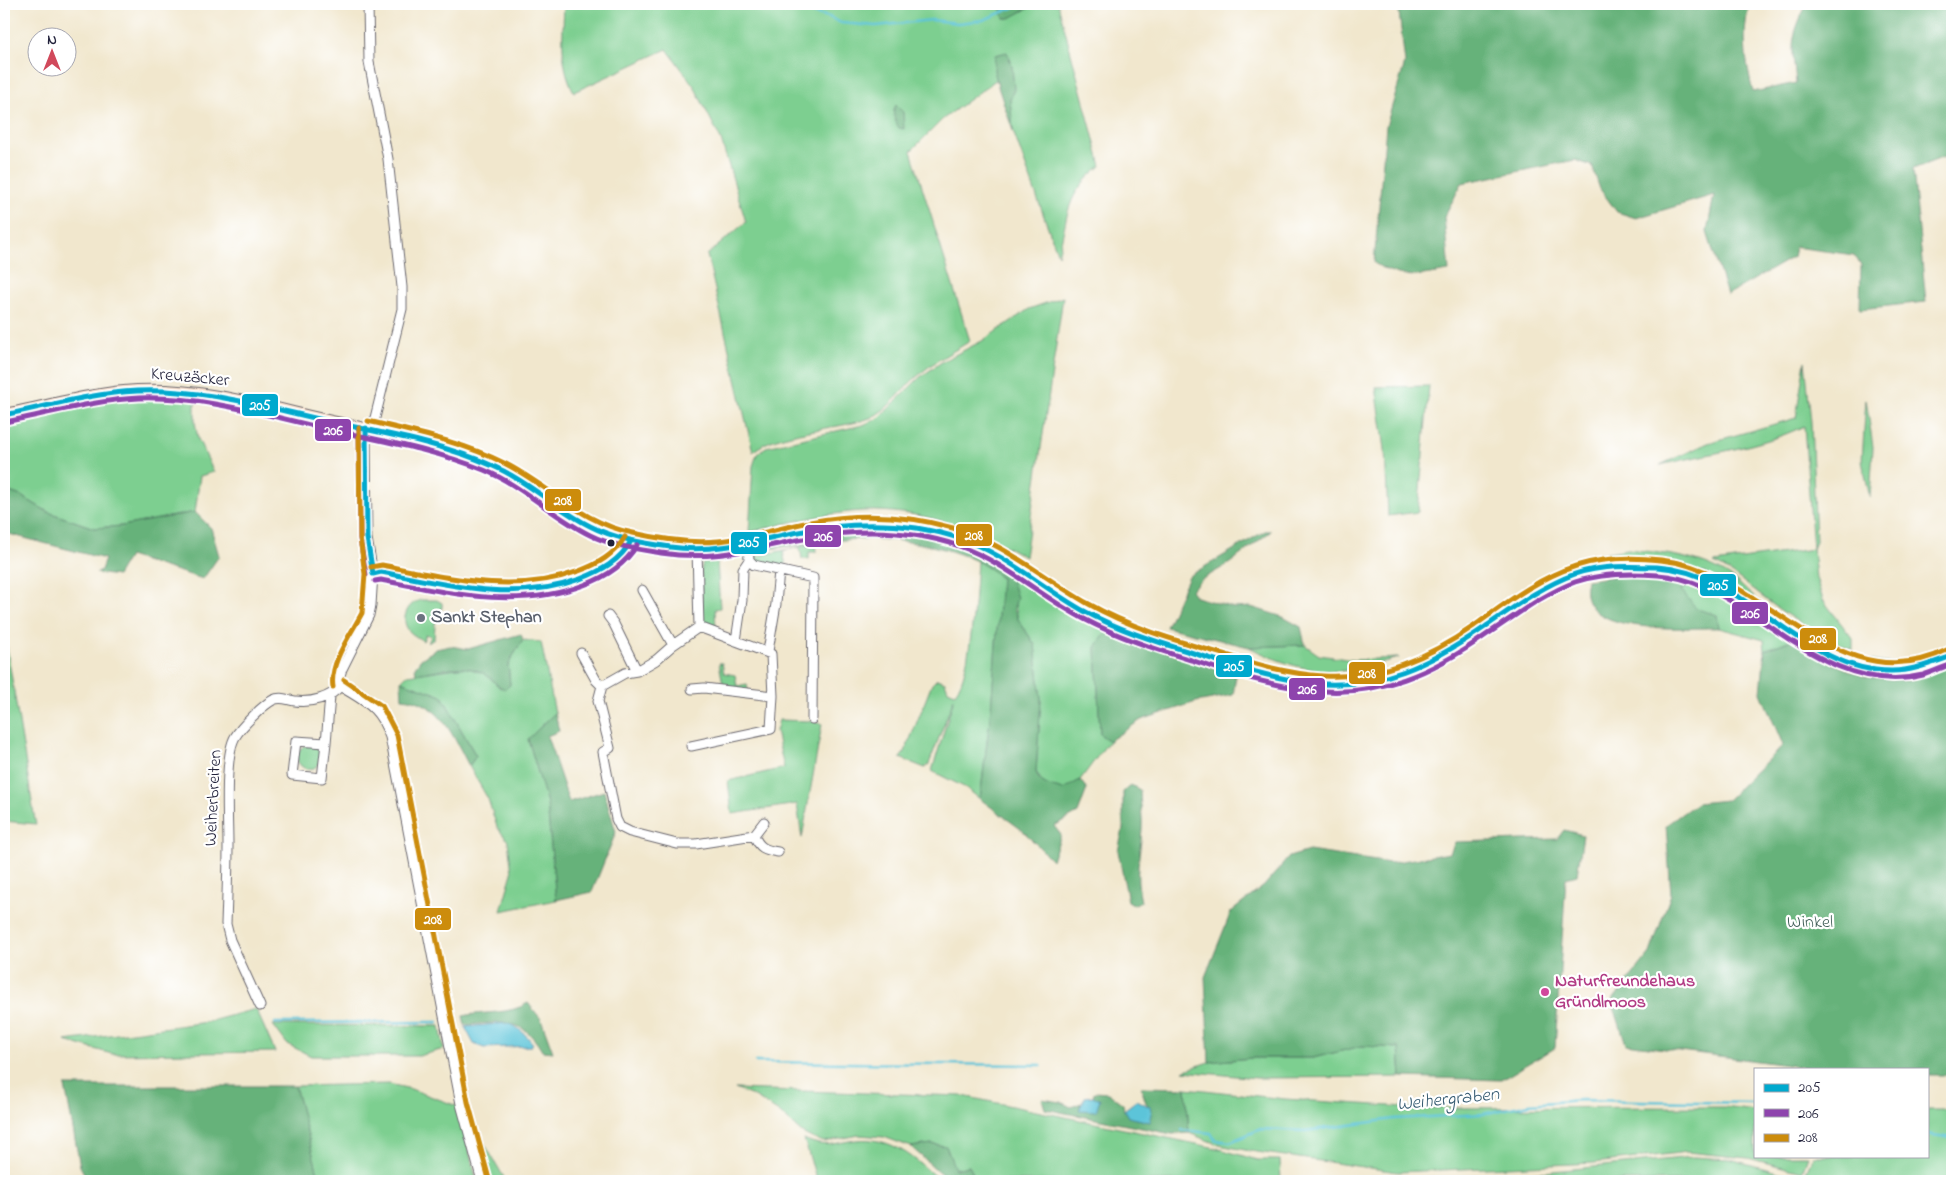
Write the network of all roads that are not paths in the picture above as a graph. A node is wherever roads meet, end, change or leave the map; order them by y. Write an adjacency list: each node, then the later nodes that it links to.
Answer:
1 (368, 4): 3 (street)
2 (4, 415): 3 (street, Kreuzäcker)
3 (369, 429): 4 (street, Kreuzäcker); 9 (street)
4 (631, 540): 6 (street, Kreuzäcker); 9 (street)
5 (748, 544): 6 (street, Kreuzäcker); 7 (street); 17 (street, Kreuzäcker)
6 (697, 549): 12 (street)
7 (749, 560): 8 (street); 13 (street)
8 (779, 571): 15 (street); 24 (street)
9 (373, 574): 19 (street)
10 (642, 590): 14 (street)
11 (608, 616): 18 (street)
12 (699, 627): 13 (street); 14 (street)
13 (736, 641): 15 (street)
14 (673, 645): 18 (street)
15 (768, 651): 23 (street)
16 (581, 653): 20 (street)
17 (1952, 656)
18 (637, 671): 20 (street)
19 (340, 686): 22 (street); 31 (street)
20 (602, 686): 28 (street)
21 (692, 689): 23 (street)
22 (330, 696): 25 (street); 30 (street, Weiherbreiten)
23 (773, 696): 26 (street)
24 (812, 719)
25 (326, 743): 25 (street)
26 (691, 746)
27 (764, 822): 28 (street)
28 (754, 835): 29 (street)
29 (778, 852)
30 (260, 1006)
31 (482, 1181)

